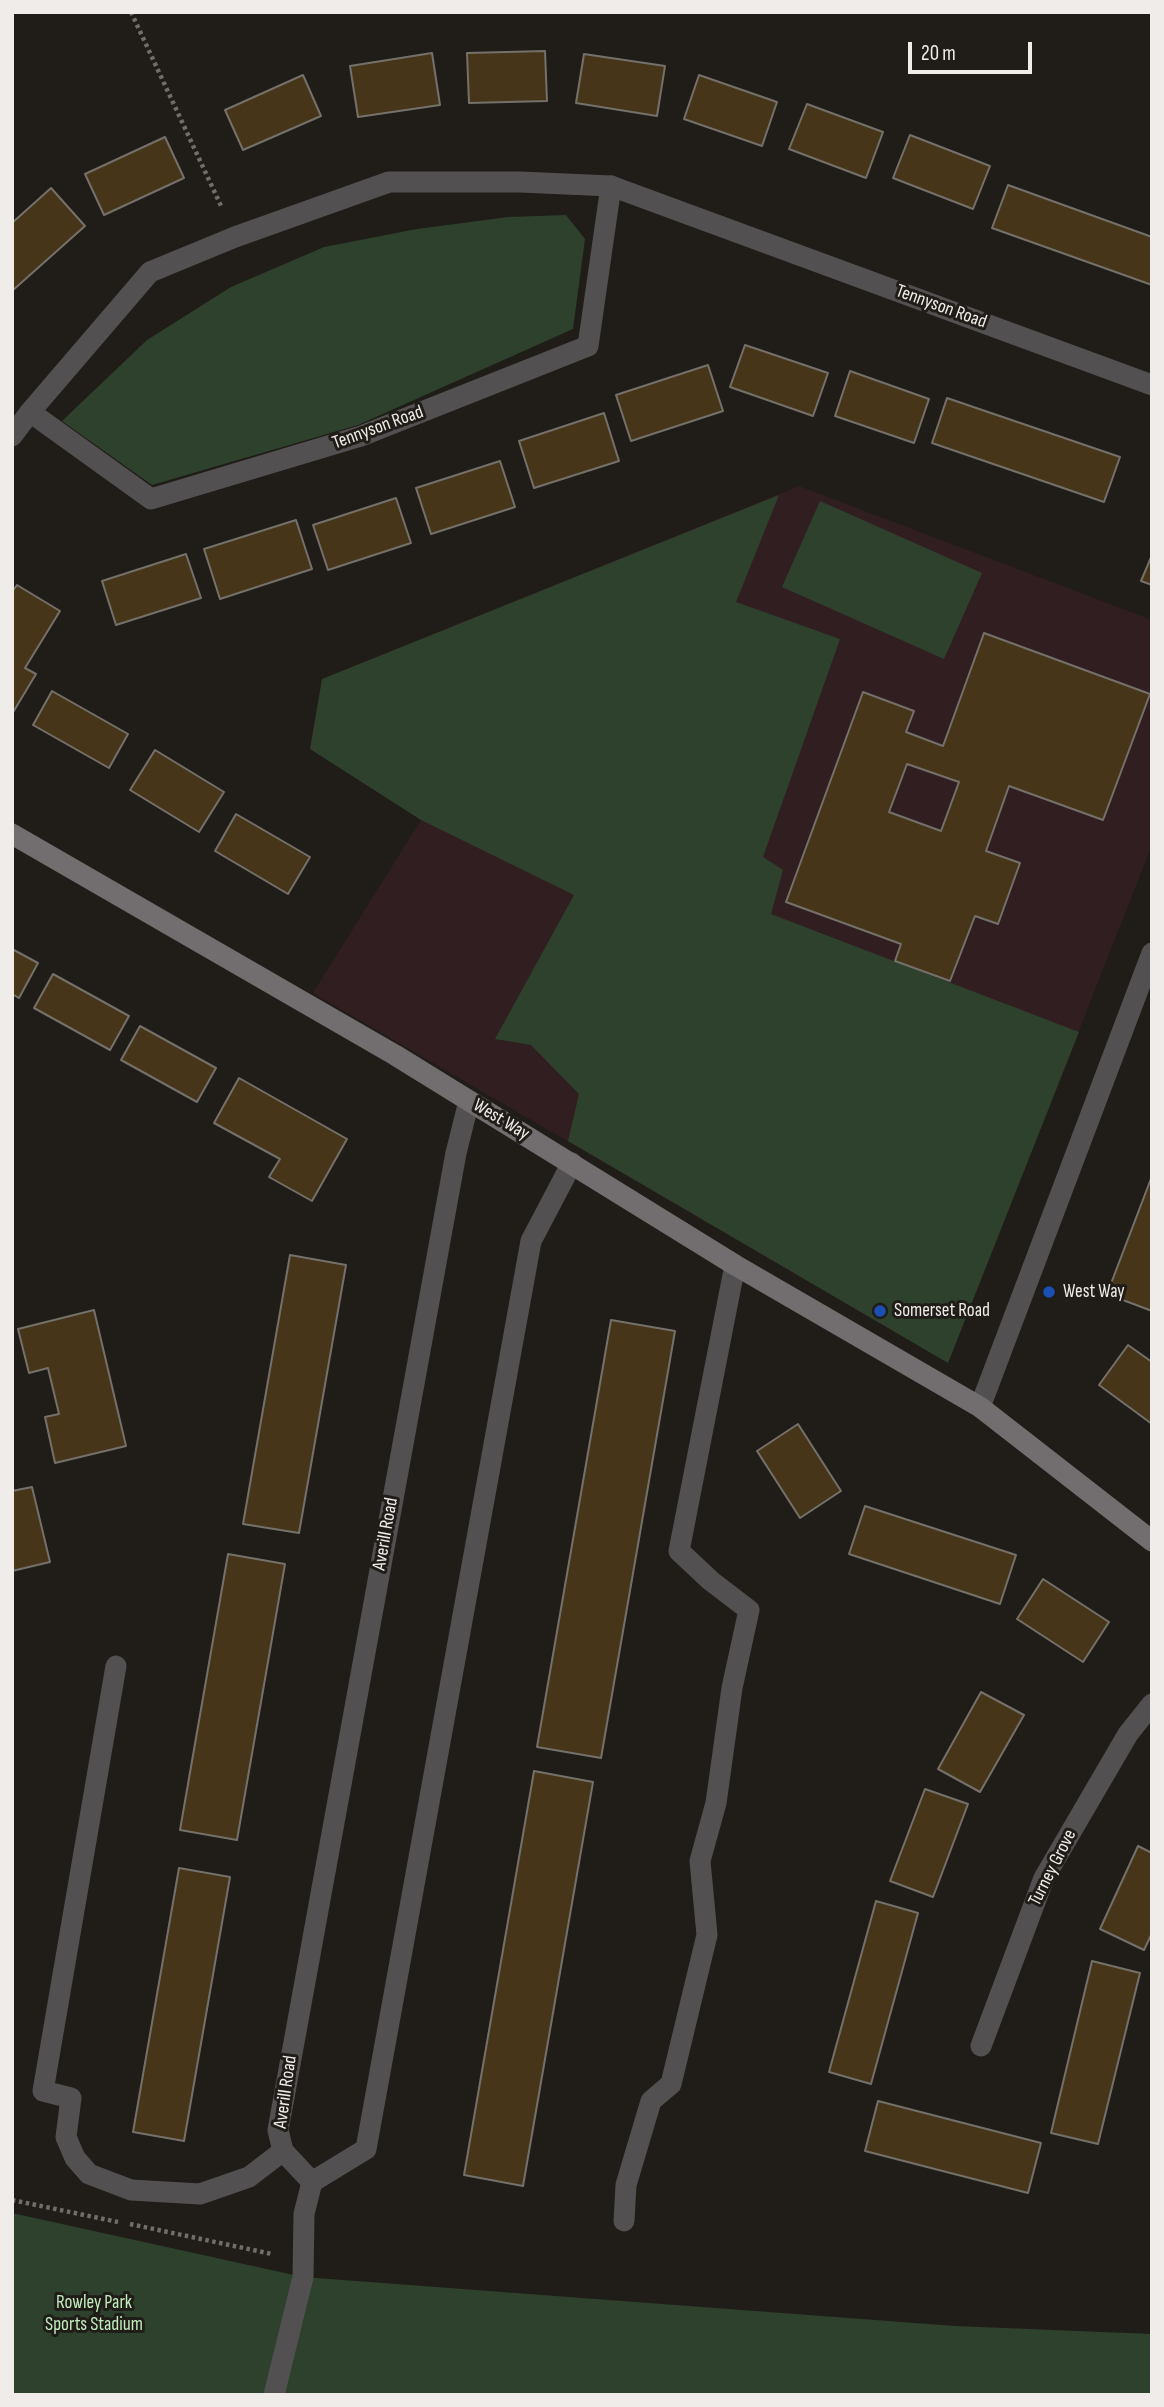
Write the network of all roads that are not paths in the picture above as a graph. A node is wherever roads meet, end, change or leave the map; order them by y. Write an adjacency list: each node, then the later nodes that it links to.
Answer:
1 (611, 186): 2 (street, Tennyson Road); 3 (street, Tennyson Road); 3 (street, Tennyson Road)
2 (1152, 385)
3 (30, 412): 4 (street, Tennyson Road)
4 (12, 436)
5 (12, 834): 7 (street, West Way)
6 (1152, 953): 10 (street)
7 (469, 1101): 8 (street, West Way); 15 (street, Averill Road)
8 (572, 1163): 9 (street, West Way); 16 (street)
9 (735, 1265): 10 (street, West Way); 17 (street)
10 (980, 1407): 11 (street, West Way)
11 (1152, 1541)
12 (116, 1666): 15 (street)
13 (1152, 1704): 14 (street, Turney Grove)
14 (981, 2046)
15 (283, 2151): 16 (street, Averill Road)
16 (312, 2182): 18 (street)
17 (624, 2221)
18 (274, 2395)

